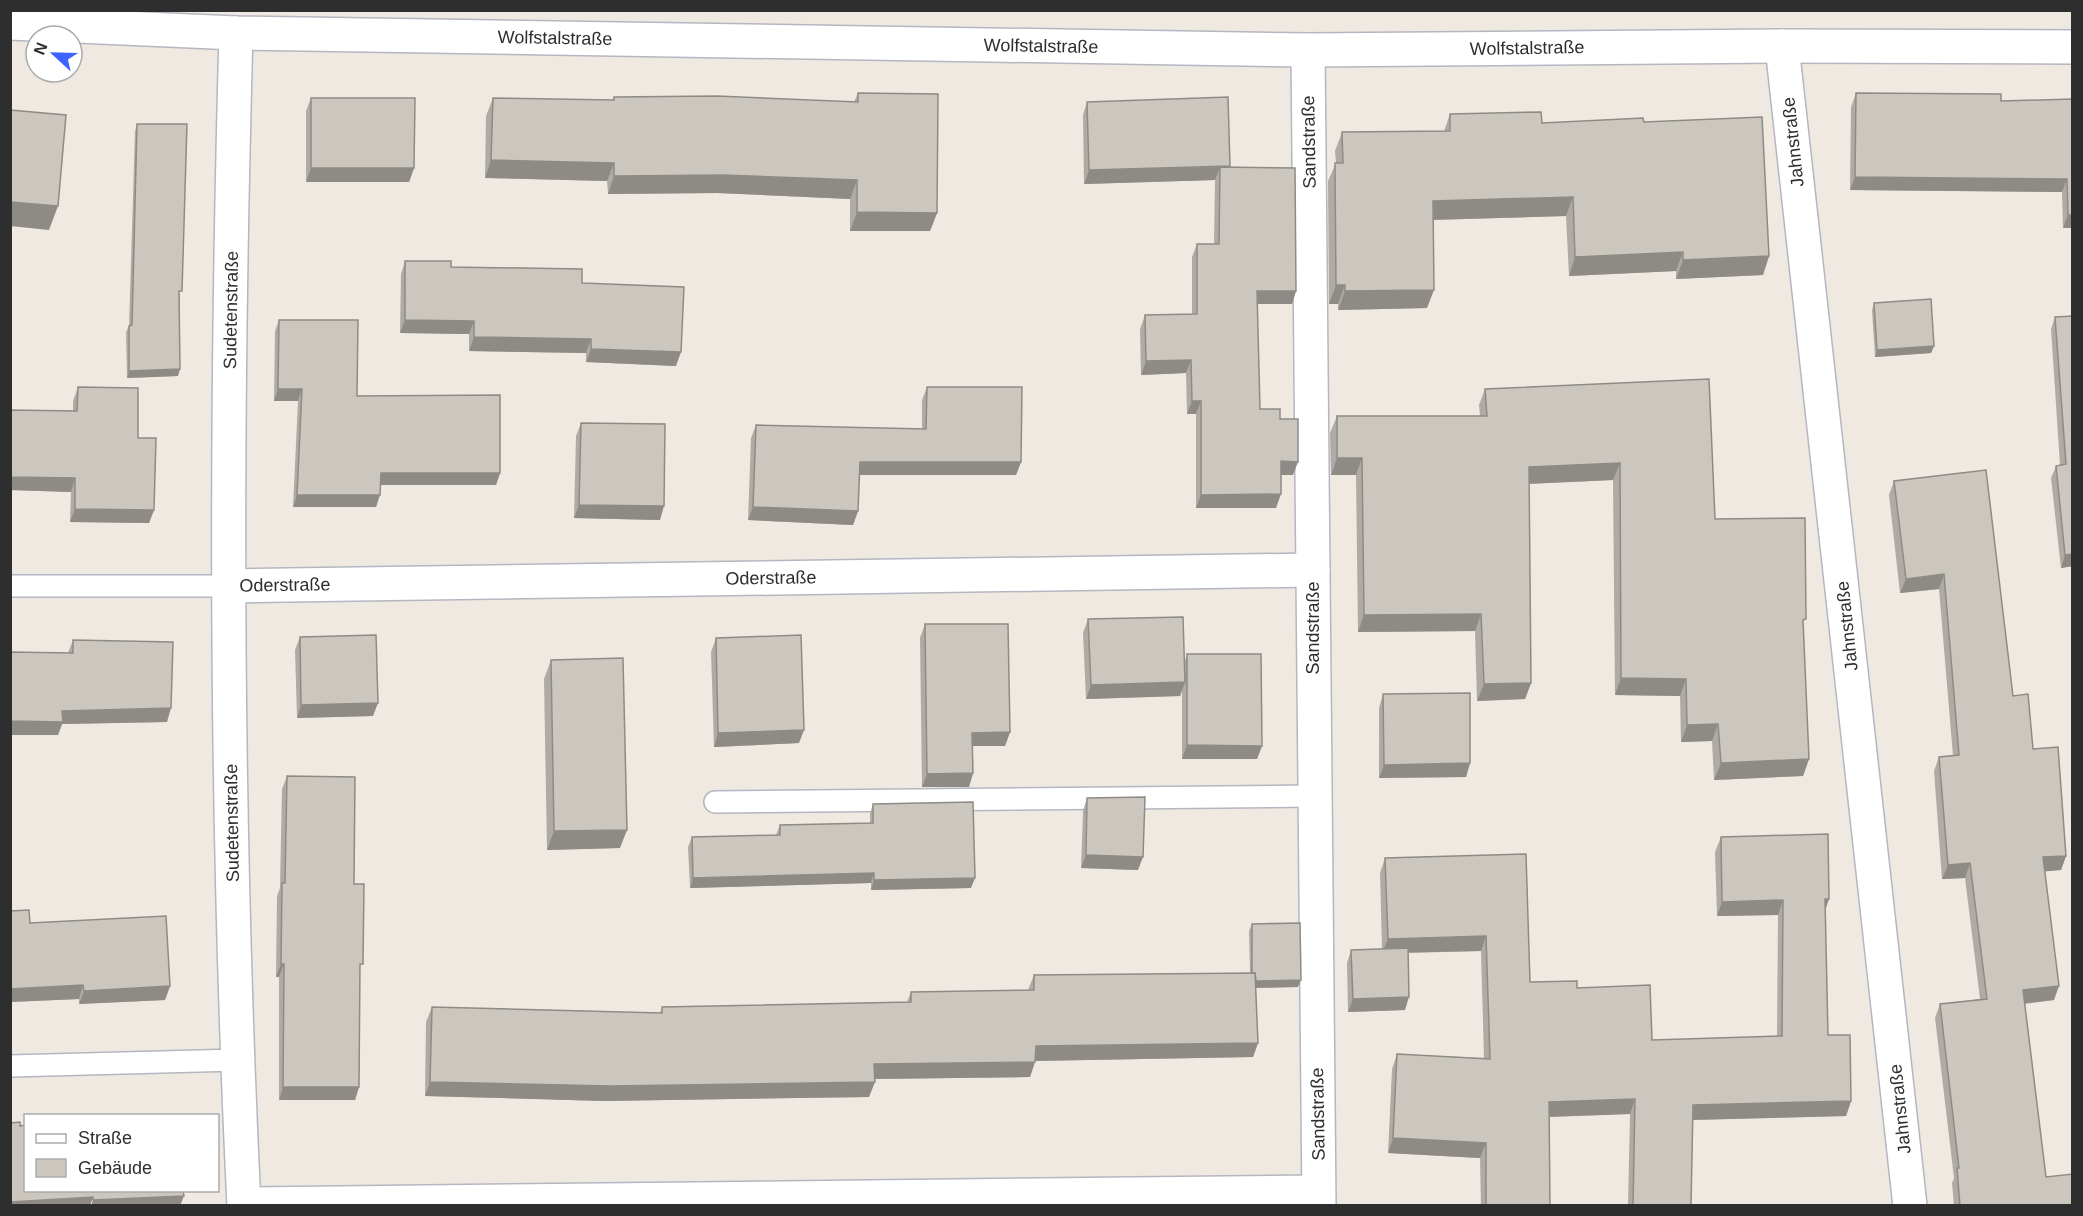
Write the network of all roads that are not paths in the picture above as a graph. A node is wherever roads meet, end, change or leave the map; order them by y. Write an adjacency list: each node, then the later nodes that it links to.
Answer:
1 (10, 23): 2 (street, Wolfstalstraße)
2 (236, 33): 5 (street, Wolfstalstraße); 8 (street, Sudetenstraße)
3 (1782, 46): 4 (street, Wolfstalstraße); 5 (street, Wolfstalstraße); 15 (street, Jahnstraße)
4 (2073, 47)
5 (1308, 50): 6 (street, Sandstraße)
6 (1313, 570): 8 (street, Oderstraße); 9 (street, Sandstraße)
7 (10, 586): 8 (lane)
8 (228, 586): 11 (street, Sudetenstraße)
9 (1314, 796): 10 (lane); 13 (street, Sandstraße)
10 (715, 802)
11 (237, 1060): 12 (lane); 14 (street, Sudetenstraße)
12 (10, 1066)
13 (1319, 1199): 14 (street)
14 (244, 1205)
15 (1910, 1206)

